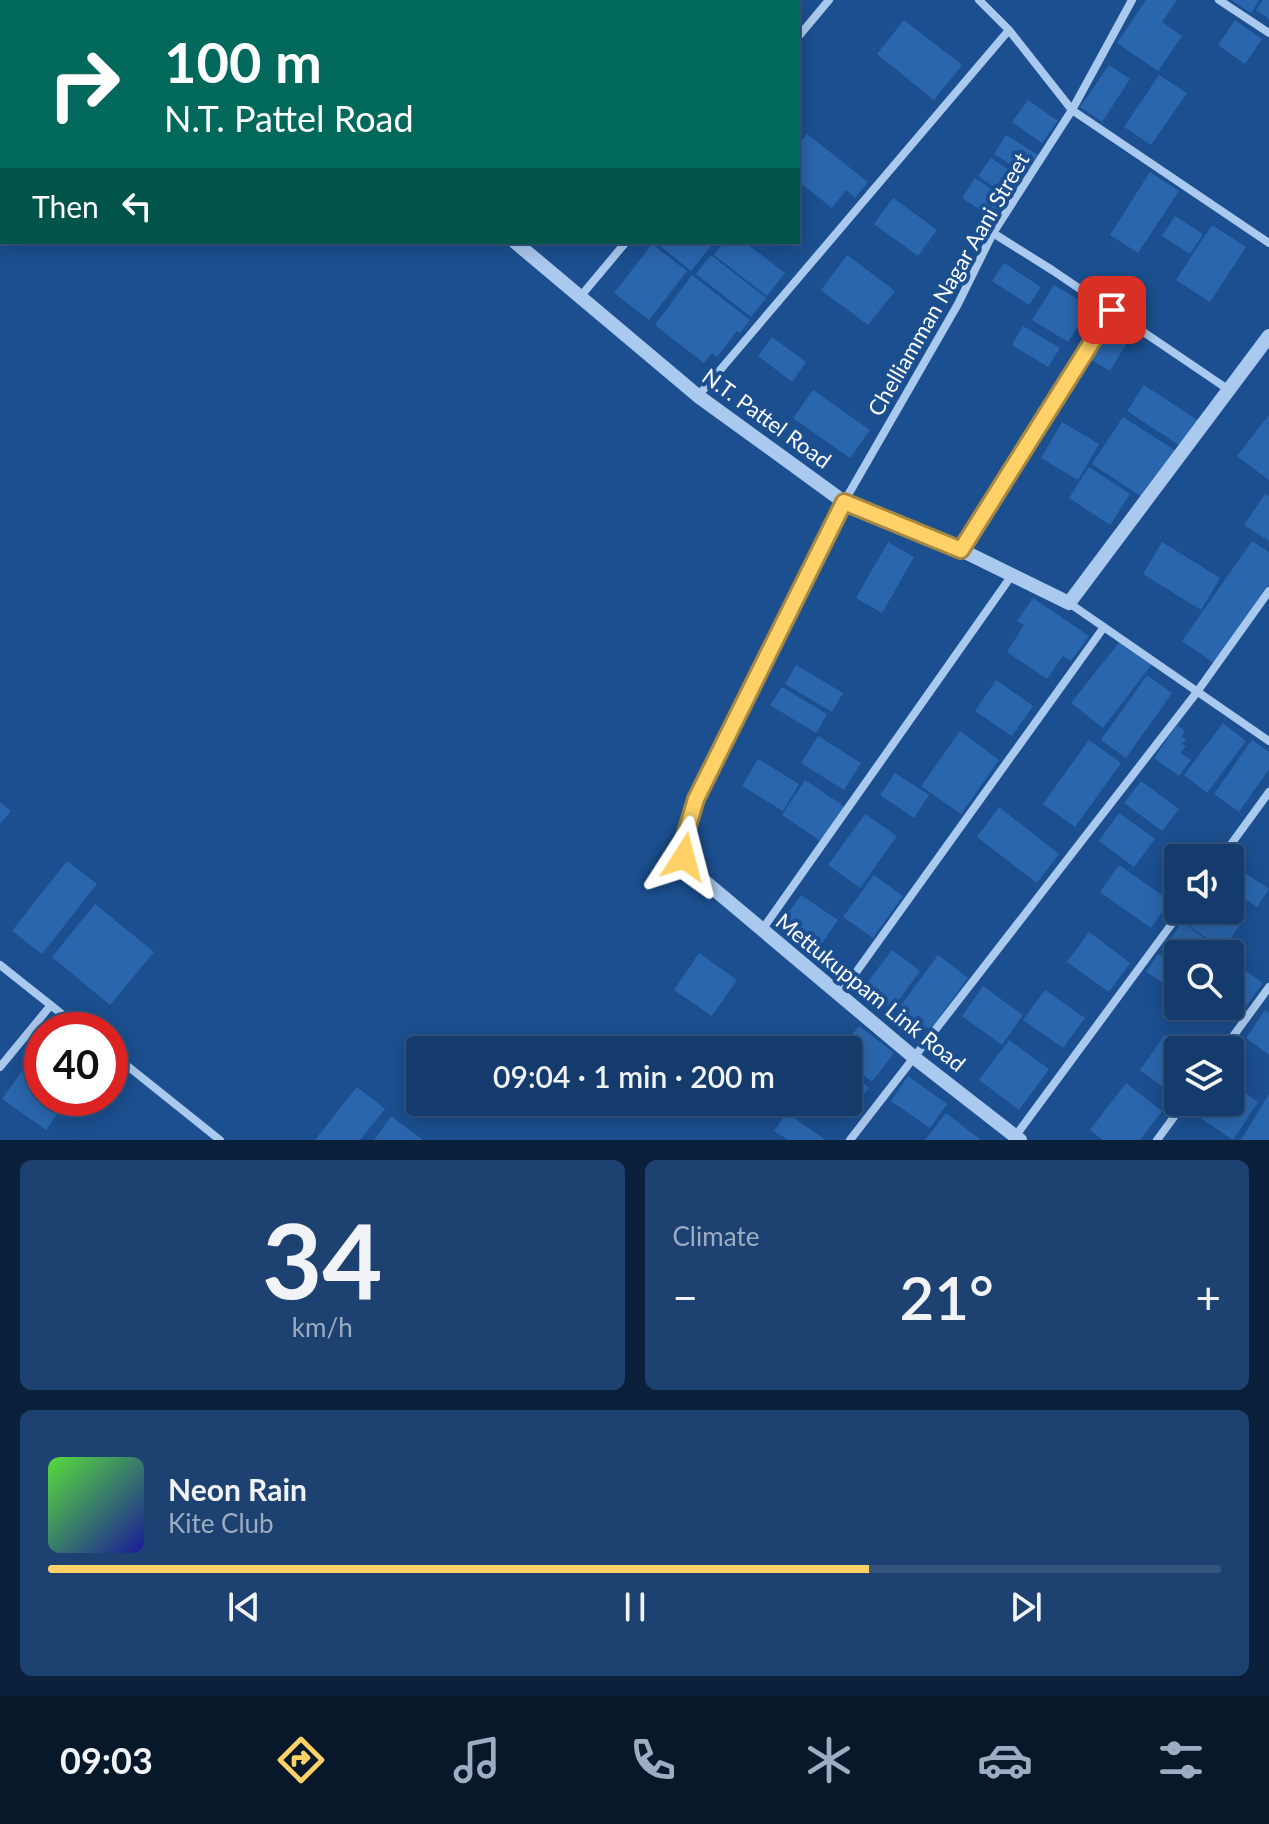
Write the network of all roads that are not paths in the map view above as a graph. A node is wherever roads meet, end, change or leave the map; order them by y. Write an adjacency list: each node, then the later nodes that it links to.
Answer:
1 (829, 0): 7 (street)
2 (979, 0): 5 (street)
3 (1132, 0): 8 (street, Chelliamman Nagar Aani Street)
4 (1219, 0): 6 (street)
5 (1009, 30): 8 (street); 17 (street)
6 (1269, 33)
7 (800, 35)
8 (1072, 110): 9 (street, Chelliamman Nagar Aani Street); 10 (street)
9 (993, 233): 14 (street); 18 (street, Chelliamman Nagar Aani Street)
10 (1269, 243)
11 (517, 244): 13 (street, N.T. Pattel Road)
12 (624, 244): 13 (street)
13 (580, 297): 17 (street, N.T. Pattel Road)
14 (1112, 310): 16 (street); 19 (street)
15 (1269, 336): 16 (street)
16 (1229, 390): 22 (street)
17 (698, 396): 18 (street, N.T. Pattel Road)
18 (844, 502): 19 (street, N.T. Pattel Road); 29 (street, Mettukuppam Link Road)
19 (961, 550): 20 (street, N.T. Pattel Road)
20 (1012, 575): 22 (street, N.T. Pattel Road); 29 (street)
21 (1269, 591): 24 (street)
22 (1069, 603): 23 (street)
23 (1104, 627): 24 (street); 32 (street)
24 (1197, 692): 25 (street); 36 (street)
25 (1269, 741)
26 (1269, 792): 27 (street)
27 (1231, 844)
28 (1172, 924): 40 (street)
29 (762, 930): 32 (street, Mettukuppam Link Road)
30 (0, 965): 33 (street)
31 (1269, 987): 35 (street)
32 (839, 996): 36 (street, Mettukuppam Link Road)
33 (51, 1005): 34 (street); 38 (street)
34 (60, 1012)
35 (1233, 1036)
36 (916, 1059): 40 (street, Mettukuppam Link Road); 42 (street)
37 (128, 1066): 41 (street)
38 (0, 1067)
39 (1175, 1116): 43 (street)
40 (1016, 1139)
41 (220, 1140)
42 (850, 1140)
43 (1157, 1140)

